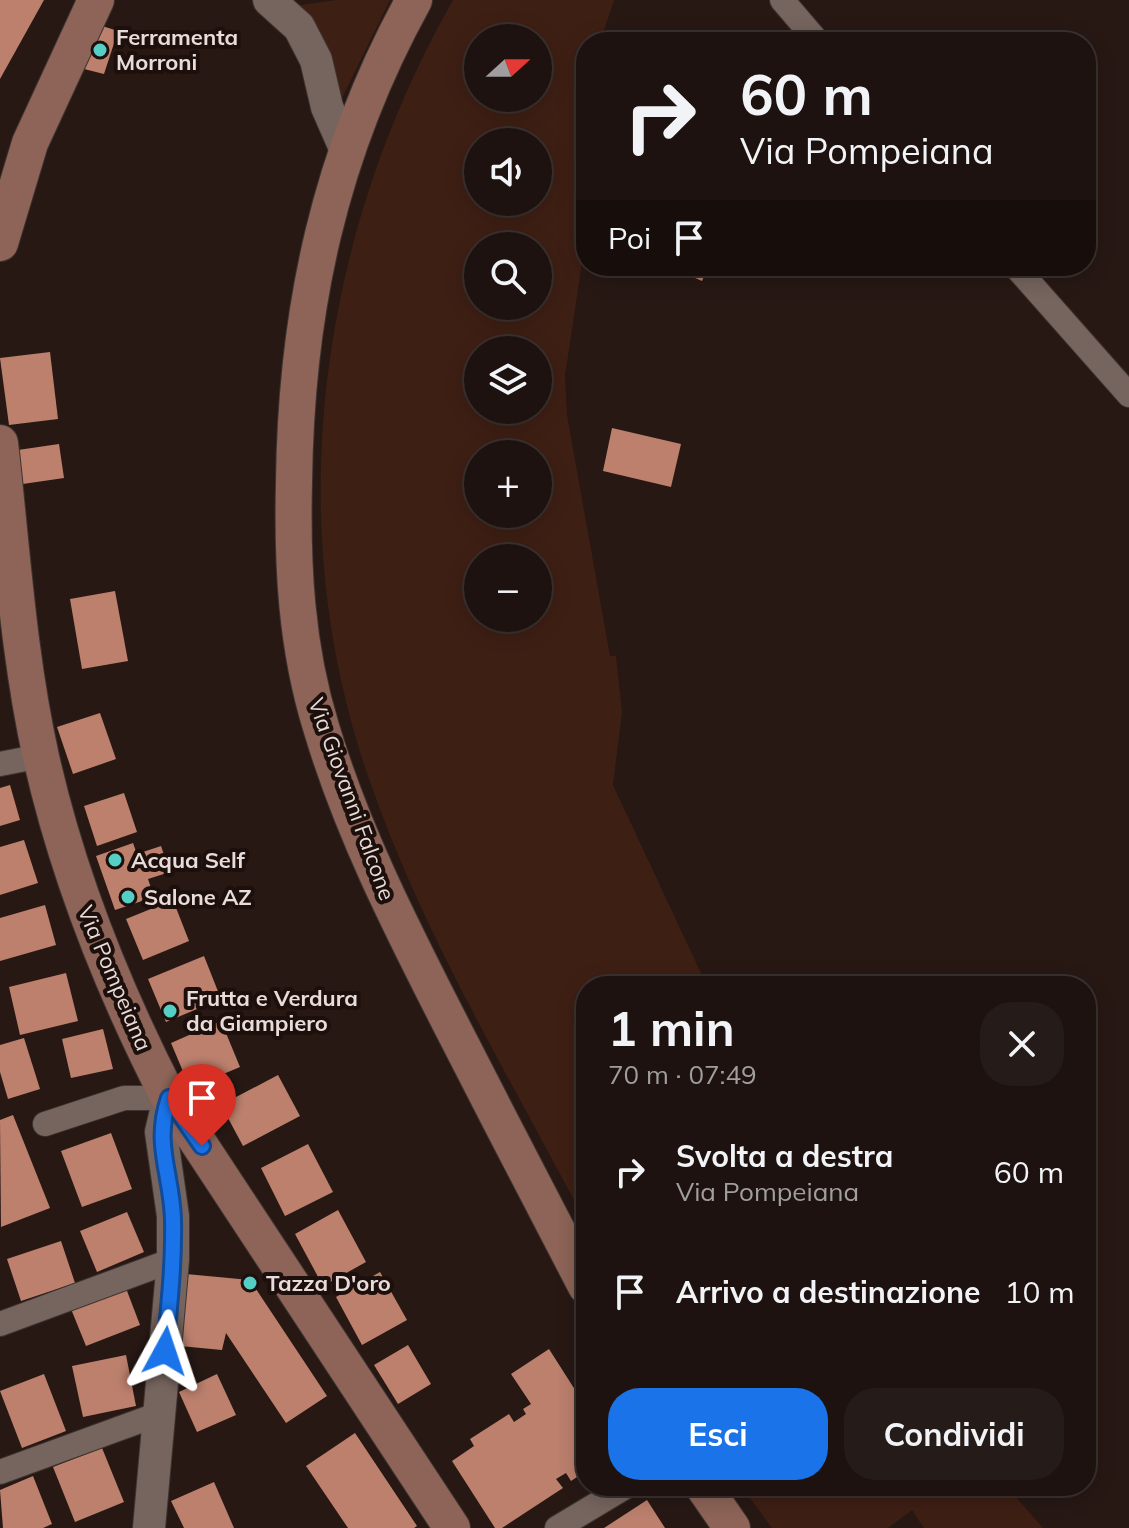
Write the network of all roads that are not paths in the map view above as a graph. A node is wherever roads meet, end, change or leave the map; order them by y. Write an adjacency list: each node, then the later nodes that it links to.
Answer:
1 (96, 0): 7 (main road)
2 (269, 0): 6 (street)
3 (414, 0): 6 (main road, Via Giovanni Falcone)
4 (782, 0): 5 (street)
5 (809, 32)
6 (345, 148): 16 (main road, Via Giovanni Falcone)
7 (0, 243)
8 (1024, 276): 9 (street)
9 (1129, 395)
10 (0, 443): 11 (main road, Via Pompeiana)
11 (41, 756): 12 (street); 13 (main road, Via Pompeiana)
12 (0, 764)
13 (169, 1098): 14 (street); 15 (street); 23 (main road, Via Pompeiana)
14 (45, 1124)
15 (173, 1260): 17 (street); 18 (street)
16 (576, 1267)
17 (0, 1324)
18 (159, 1414): 19 (street); 22 (street)
19 (0, 1472)
20 (610, 1496): 24 (street)
21 (710, 1496): 25 (main road)
22 (149, 1528)
23 (452, 1528)
24 (557, 1528)
25 (732, 1528)

